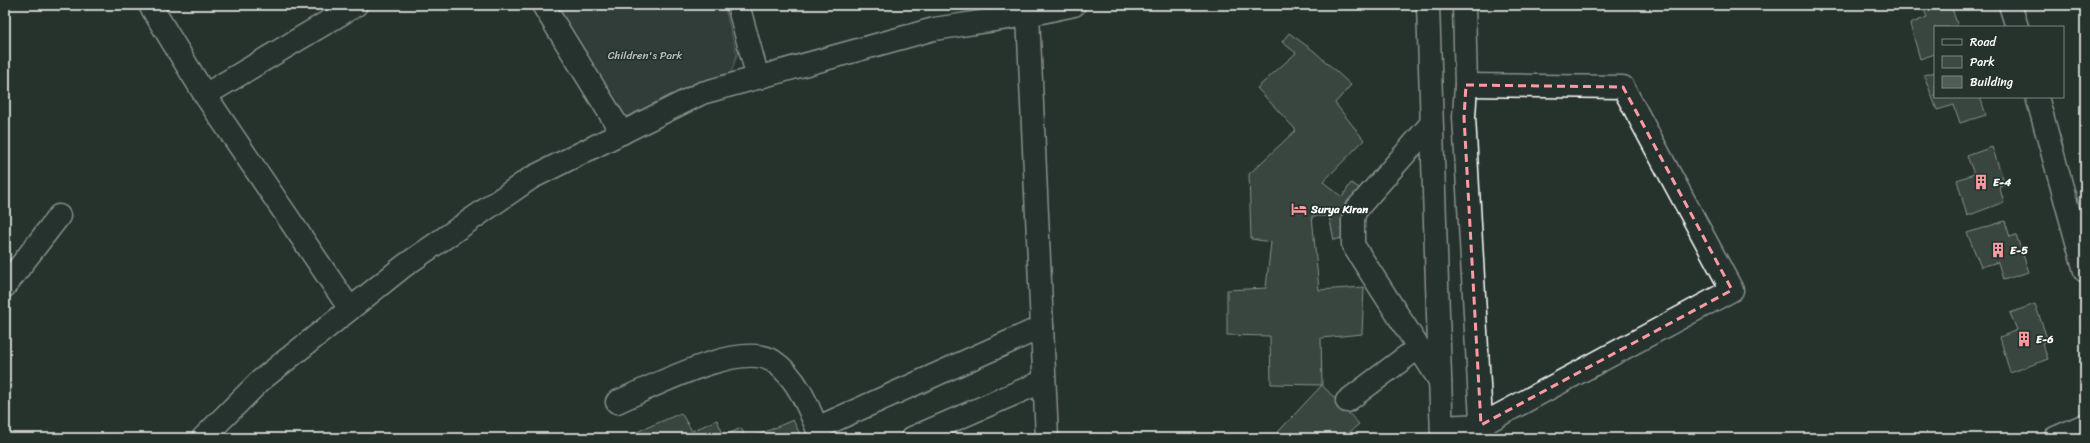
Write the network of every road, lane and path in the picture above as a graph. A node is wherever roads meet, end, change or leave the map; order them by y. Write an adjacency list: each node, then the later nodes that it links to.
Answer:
1 (150, 5): 13 (street)
2 (356, 5): 13 (street)
3 (543, 5): 16 (street)
4 (738, 5): 11 (street)
5 (1074, 5): 9 (street)
6 (1428, 5): 15 (street)
7 (1464, 5): 12 (street)
8 (2010, 5): 10 (street)
9 (1028, 15): 11 (street); 21 (street)
10 (2017, 26)
11 (758, 78): 16 (street)
12 (1466, 85): 28 (street); 28 (street)
13 (205, 95): 20 (street)
14 (2037, 98): 18 (street)
15 (1431, 124): 22 (street); 24 (street)
16 (622, 133): 20 (street)
17 (59, 216): 19 (street)
18 (2085, 272)
19 (5, 286)
20 (350, 309): 31 (street)
21 (1042, 327): 23 (street); 29 (street)
22 (1419, 347): 24 (street); 25 (street)
23 (1044, 381): 32 (street); 33 (street)
24 (1440, 381): 30 (street)
25 (1347, 401)
26 (617, 402): 29 (street)
27 (2085, 425): 34 (street)
28 (1481, 431): 30 (street)
29 (819, 433)
30 (1442, 433)
31 (203, 438)
32 (912, 438)
33 (1047, 438)
34 (2055, 438)

